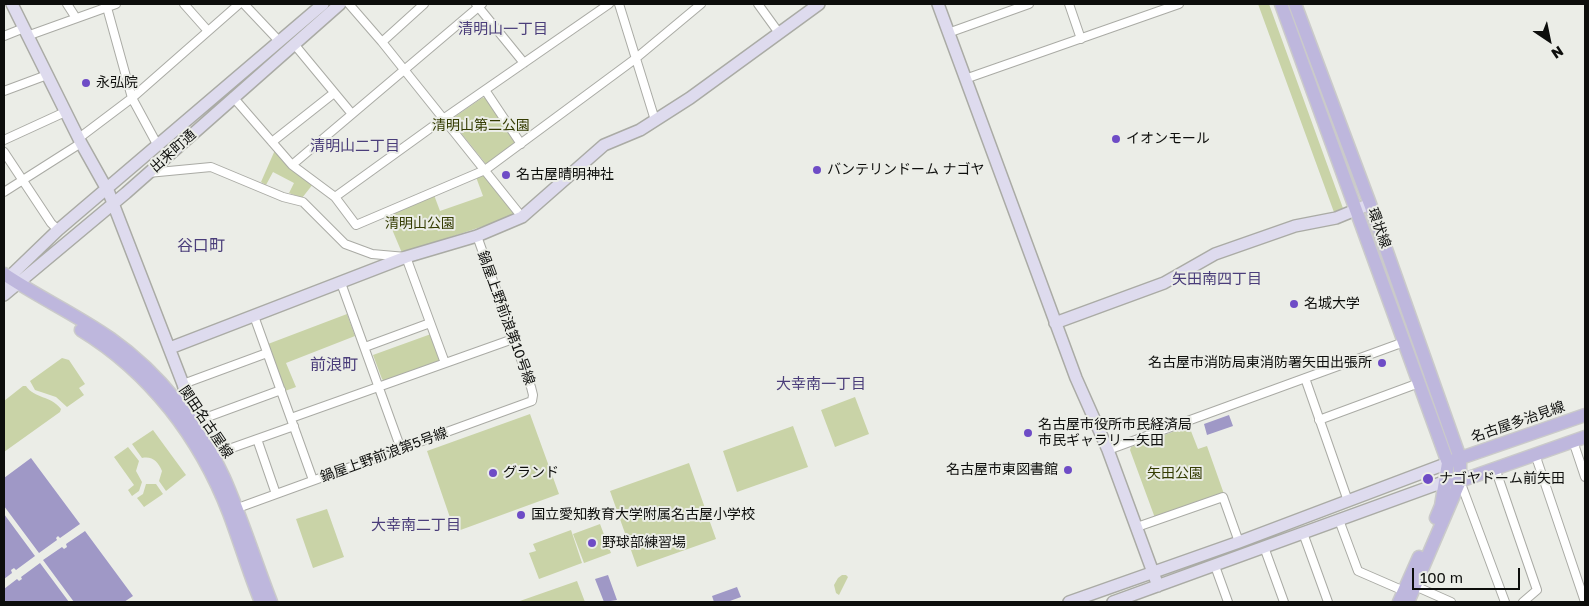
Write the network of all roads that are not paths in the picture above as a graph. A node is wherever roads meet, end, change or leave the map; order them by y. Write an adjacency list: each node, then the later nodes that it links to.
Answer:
1 (12, 4): 26 (street)
2 (67, 4): 24 (street)
3 (116, 4): 23 (street)
4 (184, 4): 25 (street)
5 (239, 4): 25 (street)
6 (244, 4): 31 (street)
7 (323, 4): 31 (street, 出来町通)
8 (340, 4): 33 (street, 出来町通)
9 (349, 4): 32 (street)
10 (424, 4): 32 (street)
11 (608, 4): 35 (street)
12 (619, 4): 34 (street)
13 (701, 4): 34 (street)
14 (758, 4): 27 (street)
15 (819, 4): 27 (street)
16 (938, 4): 28 (street)
17 (1029, 4): 28 (street)
18 (1069, 4): 30 (street)
19 (1179, 4): 30 (street)
20 (1281, 4): 63 (main road, 環状線)
21 (1295, 4): 62 (main road, 環状線)
22 (479, 5): 35 (street); 36 (street)
23 (107, 6): 24 (street); 43 (street)
24 (76, 18): 26 (street)
25 (208, 31): 43 (street)
26 (26, 32): 29 (street); 37 (street)
27 (779, 33): 47 (street)
28 (948, 33): 38 (street)
29 (4, 36)
30 (1080, 39): 38 (street)
31 (279, 42): 52 (street, 出来町通)
32 (382, 42): 36 (street)
33 (294, 44): 41 (street); 42 (street, 出来町通)
34 (635, 59): 47 (street); 51 (street)
35 (524, 63): 39 (street)
36 (404, 70): 45 (street); 46 (street)
37 (47, 75): 40 (street); 44 (street)
38 (965, 79): 72 (street)
39 (485, 90): 46 (street); 51 (street)
40 (4, 91)
41 (334, 93): 45 (street); 50 (street)
42 (233, 97): 50 (street); 56 (street, 出来町通)
43 (132, 98): 49 (street); 52 (street)
44 (65, 112): 48 (street); 49 (street)
45 (352, 114): 54 (street)
46 (443, 119): 55 (street); 60 (street)
47 (655, 120): 64 (street)
48 (4, 140)
49 (80, 141): 57 (street); 58 (street)
50 (272, 142): 54 (street)
51 (521, 144): 55 (street)
52 (158, 146): 58 (street, 出来町通)
53 (4, 152): 57 (street)
54 (292, 166): 60 (street)
55 (484, 170): 60 (street); 64 (street)
56 (148, 174): 61 (street, 出来町通); 67 (street)
57 (23, 180): 59 (street); 65 (street)
58 (107, 189): 61 (street); 65 (street, 出来町通)
59 (4, 192)
60 (334, 197)
61 (113, 204): 69 (street, 出来町通); 76 (street)
62 (1370, 204): 63 (street); 96 (main road, 環状線)
63 (1357, 210): 72 (street); 74 (main road, 環状線)
64 (522, 217): 66 (street)
65 (58, 230): 69 (street, 出来町通)
66 (477, 236): 67 (street); 73 (street, 鍋屋上野前浪第10号線)
67 (406, 257): 68 (street); 71 (street)
68 (342, 282): 70 (street); 75 (street)
69 (8, 283): 88 (main road, 関田名古屋線)
70 (254, 316): 76 (street); 77 (street)
71 (430, 323): 75 (street); 78 (street)
72 (1055, 323): 93 (street)
73 (513, 338): 78 (street); 84 (street, 鍋屋上野前浪第10号線)
74 (1404, 342): 79 (street); 80 (main road, 環状線)
75 (365, 347): 82 (street)
76 (170, 348): 81 (street)
77 (267, 353): 81 (street); 83 (street)
78 (445, 363): 82 (street)
79 (1305, 378): 86 (street); 93 (street)
80 (1419, 383): 86 (street); 96 (main road, 環状線)
81 (183, 384): 88 (street)
82 (379, 386): 87 (street); 92 (street)
83 (281, 390): 87 (street); 88 (street)
84 (532, 401): 92 (street, 鍋屋上野前浪第5号線)
85 (1585, 415): 96 (main road, 名古屋多治見線)
86 (1319, 420): 103 (street)
87 (292, 422): 90 (street); 99 (street)
88 (193, 429): 95 (main road, 関田名古屋線); 104 (main road, 関田名古屋線)
89 (1585, 437): 91 (main road)
90 (257, 439): 95 (street); 102 (street)
91 (1573, 441): 94 (main road); 98 (street)
92 (401, 449): 99 (street, 鍋屋上野前浪第5号線)
93 (1108, 450): 106 (street)
94 (1535, 454): 97 (main road); 124 (street)
95 (212, 455): 104 (main road, 関田名古屋線)
96 (1454, 461): 100 (main road, 名古屋多治見線); 101 (main road); 103 (street)
97 (1495, 468): 100 (main road); 123 (street)
98 (1585, 477)
99 (313, 480): 102 (street, 鍋屋上野前浪第5号線)
100 (1460, 481): 101 (main road); 113 (main road, 名古屋多治見線); 122 (street)
101 (1446, 482): 105 (street); 113 (main road)
102 (276, 494): 104 (street, 鍋屋上野前浪第5号線)
103 (1348, 502): 108 (street)
104 (232, 510): 114 (main road, 関田名古屋線); 115 (main road, 関田名古屋線)
105 (1340, 520): 107 (street); 113 (street)
106 (1137, 527): 108 (street); 111 (street)
107 (1303, 533): 109 (street); 120 (street)
108 (1239, 542): 111 (street)
109 (1264, 547): 110 (street); 119 (street)
110 (1215, 566): 112 (street); 118 (street)
111 (1153, 572): 112 (street); 116 (street)
112 (1158, 586): 117 (street)
113 (1406, 595): 121 (street)
114 (261, 602)
115 (271, 602)
116 (1069, 602)
117 (1113, 602)
118 (1228, 602)
119 (1284, 602)
120 (1328, 602)
121 (1451, 602)
122 (1505, 602)
123 (1523, 602)
124 (1585, 602)

